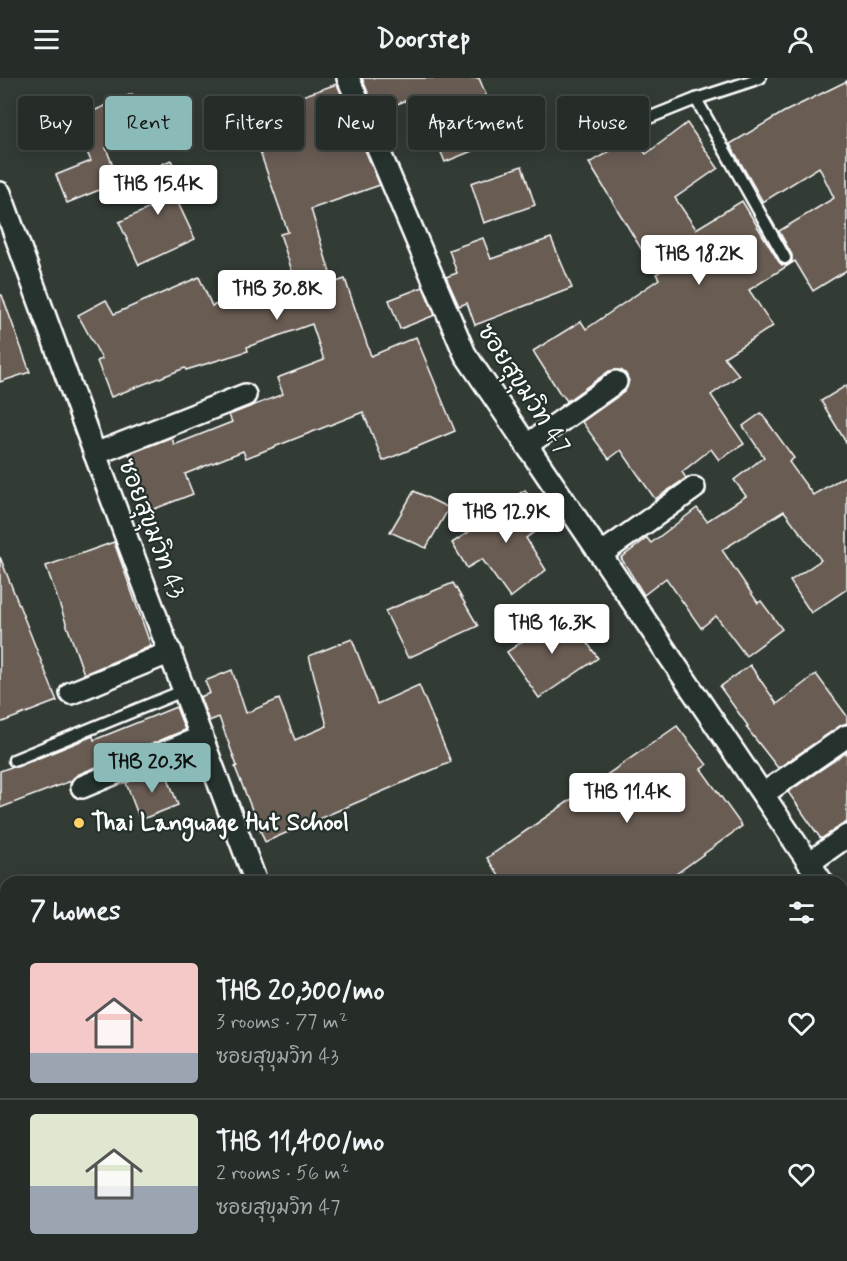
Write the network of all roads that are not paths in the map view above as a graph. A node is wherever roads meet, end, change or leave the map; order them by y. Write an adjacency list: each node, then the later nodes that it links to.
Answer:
1 (348, 78): 9 (street, ซอยสุขุมวิท 47)
2 (760, 78): 3 (lane)
3 (696, 99): 4 (lane); 6 (lane)
4 (649, 117)
5 (0, 193): 10 (street, ซอยสุขุมวิท 43)
6 (785, 258)
7 (616, 382): 9 (street)
8 (245, 395): 10 (street)
9 (527, 445): 12 (street, ซอยสุขุมวิท 47)
10 (95, 454): 13 (street, ซอยสุขุมวิท 43)
11 (694, 488): 12 (street)
12 (601, 554): 20 (street, ซอยสุขุมวิท 47)
13 (171, 652): 14 (street, ซอยสุขุมวิท 43); 15 (street)
14 (185, 690): 17 (street, ซอยสุขุมวิท 43); 18 (lane)
15 (70, 693)
16 (847, 736): 20 (street)
17 (202, 737): 19 (street); 23 (street, ซอยสุขุมวิท 43)
18 (14, 760)
19 (82, 787)
20 (763, 794): 22 (street, ซอยสุขุมวิท 47)
21 (847, 836): 22 (street)
22 (809, 863): 24 (street, ซอยสุขุมวิท 47)
23 (254, 876)
24 (818, 876)

